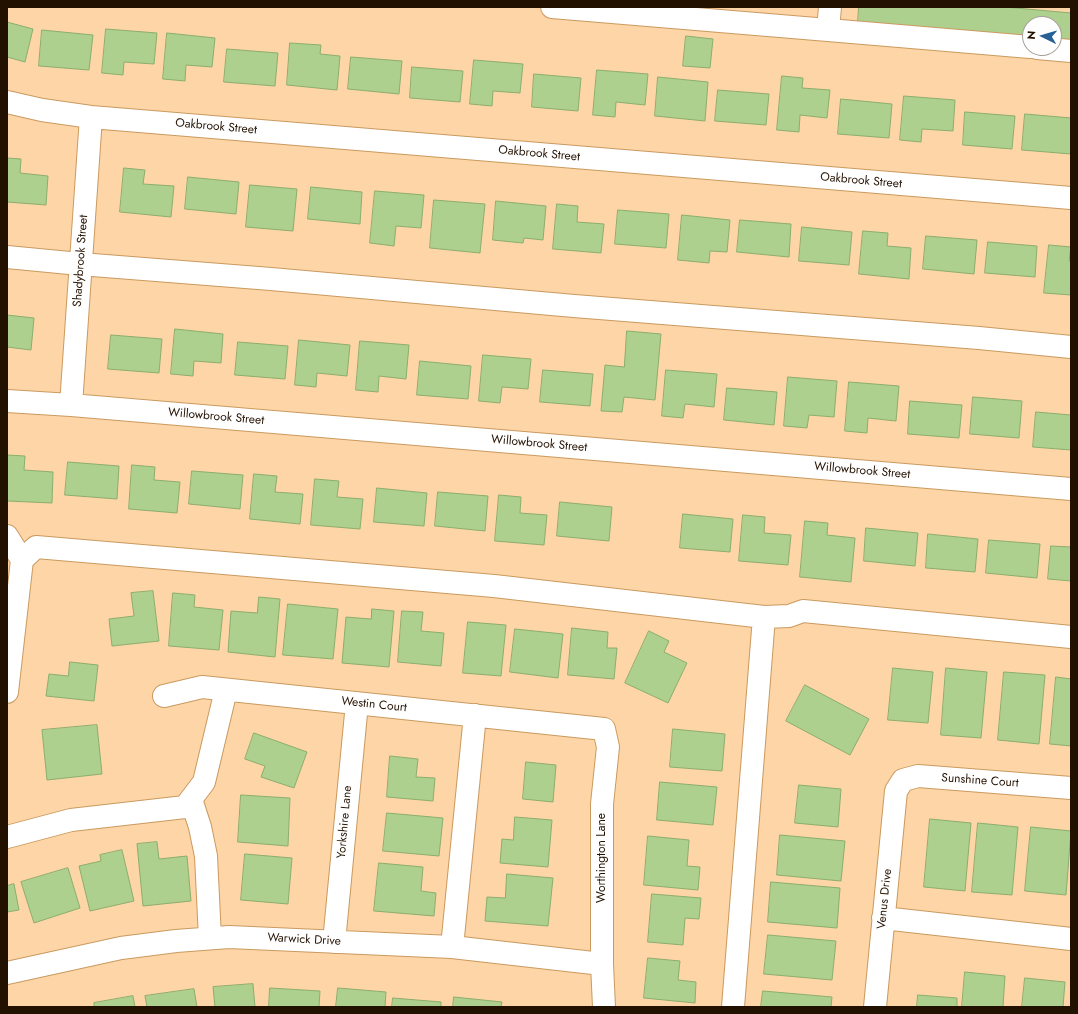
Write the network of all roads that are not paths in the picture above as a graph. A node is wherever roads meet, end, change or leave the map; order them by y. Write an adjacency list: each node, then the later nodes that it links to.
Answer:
1 (552, 7): 3 (street)
2 (830, 7): 3 (street)
3 (828, 30): 4 (street)
4 (1022, 46)
5 (7, 102): 6 (street, Oakbrook Street)
6 (91, 117): 7 (street, Oakbrook Street); 9 (street, Shadybrook Street)
7 (1071, 198)
8 (7, 257): 9 (street)
9 (80, 264): 10 (street); 12 (street, Shadybrook Street)
10 (1071, 348)
11 (7, 401): 12 (street, Willowbrook Street)
12 (70, 405): 13 (street, Willowbrook Street)
13 (1071, 489)
14 (7, 536): 15 (street)
15 (22, 560): 16 (street); 19 (street)
16 (764, 617): 17 (street); 36 (street)
17 (1071, 637)
18 (226, 690): 20 (street, Westin Court); 21 (street, Westin Court); 26 (street)
19 (7, 692)
20 (164, 696)
21 (357, 703): 22 (street, Westin Court); 31 (street, Yorkshire Lane)
22 (475, 715): 23 (street, Westin Court); 32 (street)
23 (585, 726): 33 (street, Worthington Lane)
24 (1071, 788): 25 (street, Sunshine Court)
25 (896, 791): 28 (street, Venus Drive)
26 (191, 799): 27 (street); 29 (street)
27 (7, 837)
28 (883, 918): 30 (street); 37 (street, Venus Drive)
29 (210, 938): 31 (street, Warwick Drive); 34 (street, Warwick Drive)
30 (1071, 938)
31 (334, 942): 32 (street, Warwick Drive)
32 (452, 948): 33 (street, Warwick Drive)
33 (602, 964): 35 (street, Worthington Lane)
34 (7, 973)
35 (604, 1007)
36 (733, 1007)
37 (875, 1007)

